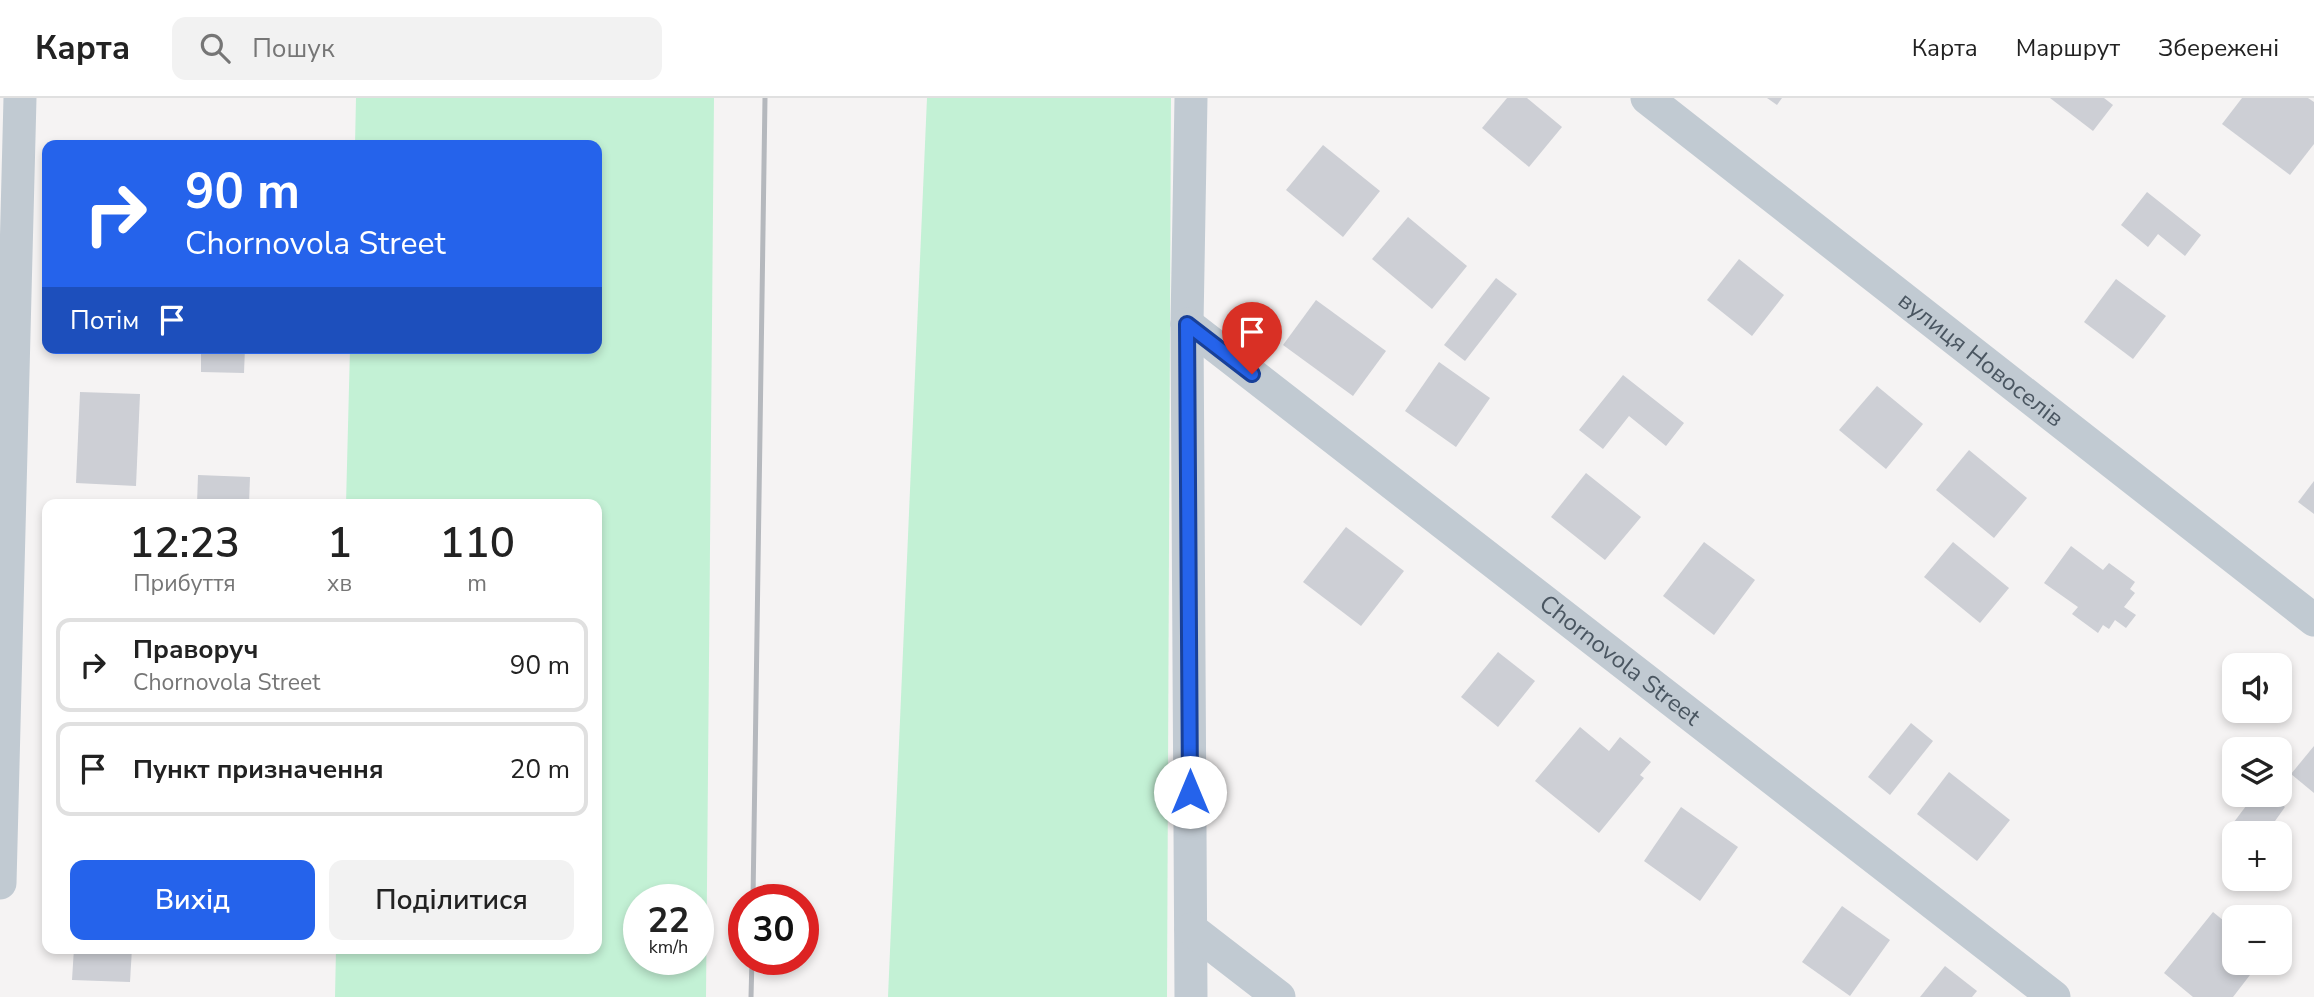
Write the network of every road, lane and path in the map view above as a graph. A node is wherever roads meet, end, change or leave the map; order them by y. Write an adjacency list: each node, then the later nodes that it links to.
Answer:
1 (20, 98): 6 (street)
2 (1191, 98): 4 (street)
3 (1647, 98): 5 (street, вулиця Новоселів)
4 (1187, 324): 8 (street); 11 (street, Chornovola Street)
5 (2314, 620)
6 (1, 844): 7 (street)
7 (0, 883)
8 (1191, 929): 9 (street); 10 (street)
9 (1191, 997)
10 (1279, 997)
11 (2054, 997)

